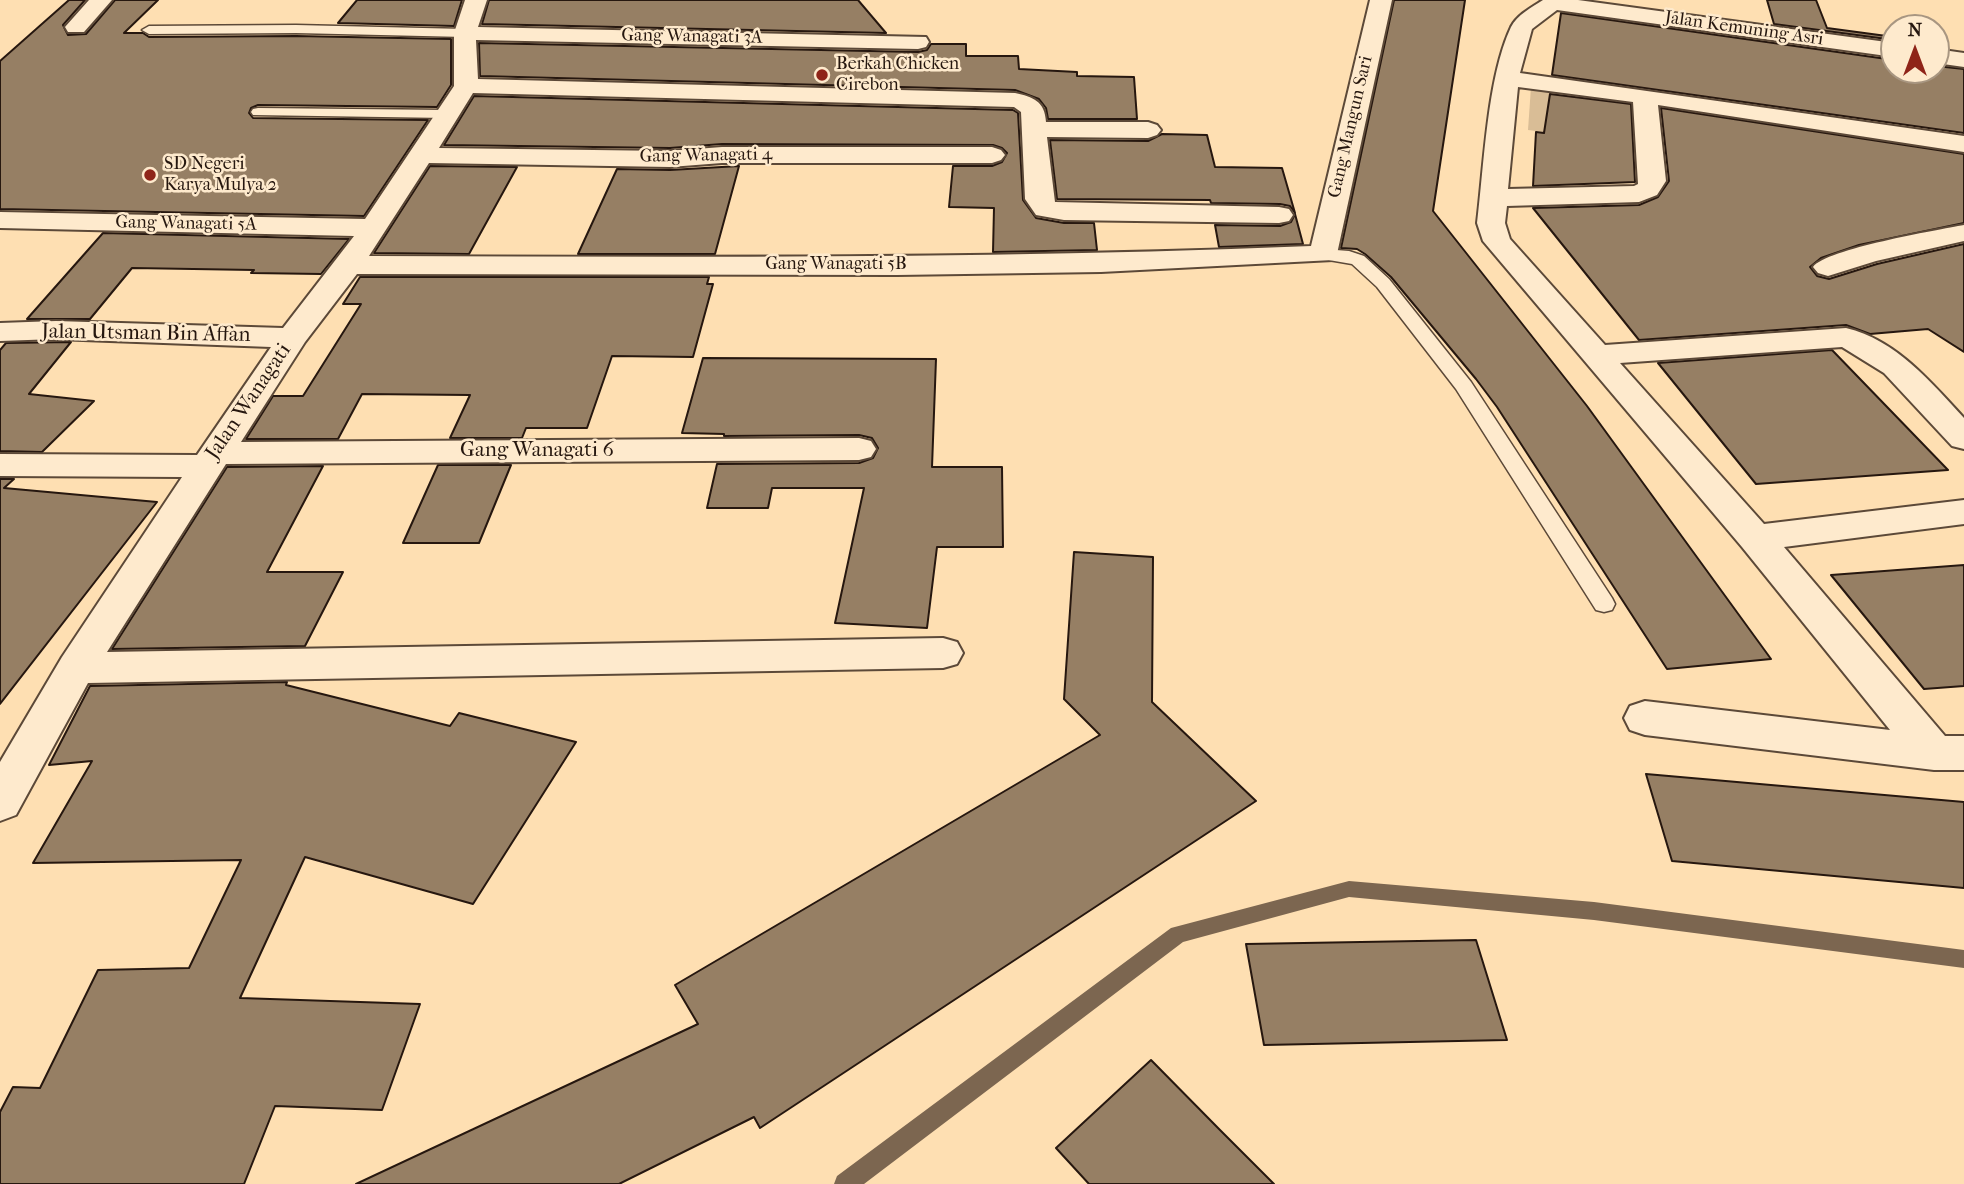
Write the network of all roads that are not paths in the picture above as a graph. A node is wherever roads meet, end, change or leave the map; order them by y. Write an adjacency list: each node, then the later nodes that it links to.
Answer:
1 (101, 0): 6 (street)
2 (476, 0): 8 (street)
3 (1355, 0): 5 (street)
4 (1555, 1): 10 (street, Jalan Kemuning Asri); 11 (street)
5 (1381, 2): 26 (street, Gang Mangun Sari)
6 (76, 27)
7 (149, 30): 8 (lane)
8 (466, 33): 9 (street, Gang Wanagati 3A); 12 (street)
9 (918, 42)
10 (1880, 48)
11 (1507, 78): 13 (street); 21 (street)
12 (466, 86): 15 (street, Jalan Wanagati); 16 (street)
13 (1645, 96): 18 (street); 21 (street)
14 (258, 111): 15 (lane)
15 (447, 114): 19 (street, Jalan Wanagati)
16 (1034, 129): 17 (street); 22 (street)
17 (1148, 130)
18 (1964, 144)
19 (420, 155): 20 (street, Gang Wanagati 4); 24 (street, Jalan Wanagati)
20 (992, 155)
21 (1493, 198): 31 (street)
22 (1279, 215)
23 (0, 220): 24 (street, Gang Wanagati 5A)
24 (373, 228): 27 (street, Jalan Wanagati)
25 (1964, 233): 28 (street)
26 (1323, 254): 27 (street, Gang Wanagati 5B); 38 (lane)
27 (349, 265): 30 (street, Jalan Wanagati)
28 (1828, 267)
29 (0, 332): 30 (street, Jalan Utsman Bin Affan)
30 (292, 338): 34 (street, Jalan Wanagati)
31 (1595, 355): 32 (street); 37 (street)
32 (1964, 438)
33 (859, 449): 34 (street, Gang Wanagati 6)
34 (211, 459): 35 (street, Gang Wanagati 6); 40 (street, Jalan Wanagati)
35 (0, 465)
36 (1964, 512): 37 (street)
37 (1755, 538): 43 (street)
38 (1604, 604)
39 (943, 653): 40 (street)
40 (76, 668): 42 (street, Jalan Wanagati)
41 (1645, 718): 43 (street)
42 (17, 744): 44 (street, Jalan Wanagati)
43 (1949, 753)
44 (0, 802)

